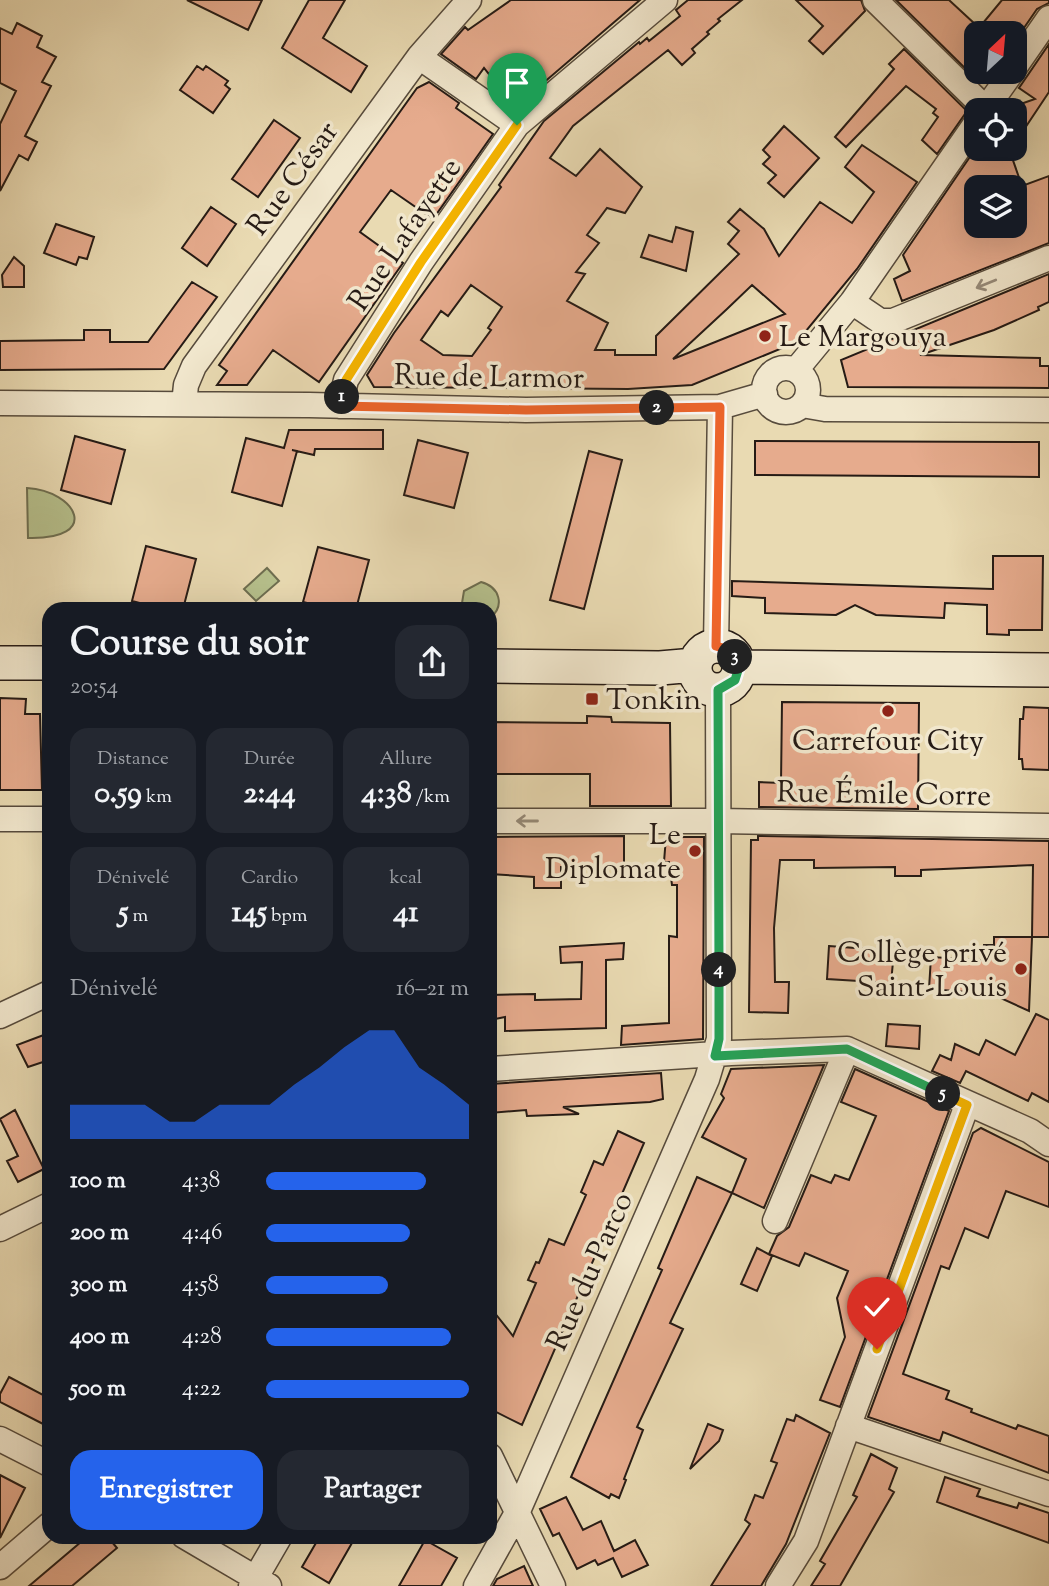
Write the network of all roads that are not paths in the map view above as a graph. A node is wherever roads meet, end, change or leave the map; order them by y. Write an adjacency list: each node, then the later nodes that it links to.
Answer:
1 (469, 0): 6 (street, Rue César)
2 (666, 0): 8 (street, Rue Lafayette)
3 (875, 0): 7 (street)
4 (1049, 18): 5 (street)
5 (1027, 50)
6 (419, 57): 8 (street); 15 (street, Rue César)
7 (974, 98)
8 (517, 125): 17 (street, Rue Lafayette)
9 (964, 140): 11 (street)
10 (1049, 258): 11 (street, one-way to 11)
11 (852, 302): 12 (street)
12 (796, 370): 13 (street); 16 (street)
13 (765, 394): 16 (street); 18 (street, Rue de Larmor)
14 (0, 403): 15 (street, Rue de Larmor)
15 (184, 404): 17 (street, Rue de Larmor)
16 (802, 405): 19 (street)
17 (340, 406): 18 (street, Rue de Larmor)
18 (720, 407): 23 (street, Rue du Parco)
19 (1049, 410)
20 (0, 663): 21 (main road)
21 (42, 663)
22 (497, 666): 23 (main road)
23 (717, 667): 24 (main road); 28 (street, Rue du Parco)
24 (1049, 670)
25 (0, 819): 26 (street)
26 (42, 819)
27 (497, 821): 28 (street, Rue Émile Corre, one-way to 27)
28 (718, 821): 29 (street, Rue Émile Corre); 33 (street, Rue du Parco)
29 (1049, 827)
30 (42, 996): 31 (street)
31 (0, 1016)
32 (847, 1049): 33 (street); 35 (street); 38 (street)
33 (715, 1056): 34 (street); 45 (street, Rue du Parco)
34 (497, 1069)
35 (967, 1105): 36 (street); 40 (street)
36 (1049, 1144)
37 (42, 1208): 39 (street)
38 (775, 1221)
39 (0, 1229)
40 (848, 1426): 44 (street); 53 (street)
41 (0, 1439): 42 (street)
42 (42, 1460)
43 (497, 1470): 45 (street)
44 (1049, 1494)
45 (518, 1511): 51 (street, Rue du Parco); 52 (street)
46 (42, 1531): 49 (street)
47 (197, 1544): 50 (street)
48 (276, 1544): 50 (street)
49 (0, 1567)
50 (259, 1583)
51 (476, 1586)
52 (553, 1586)
53 (778, 1586)

